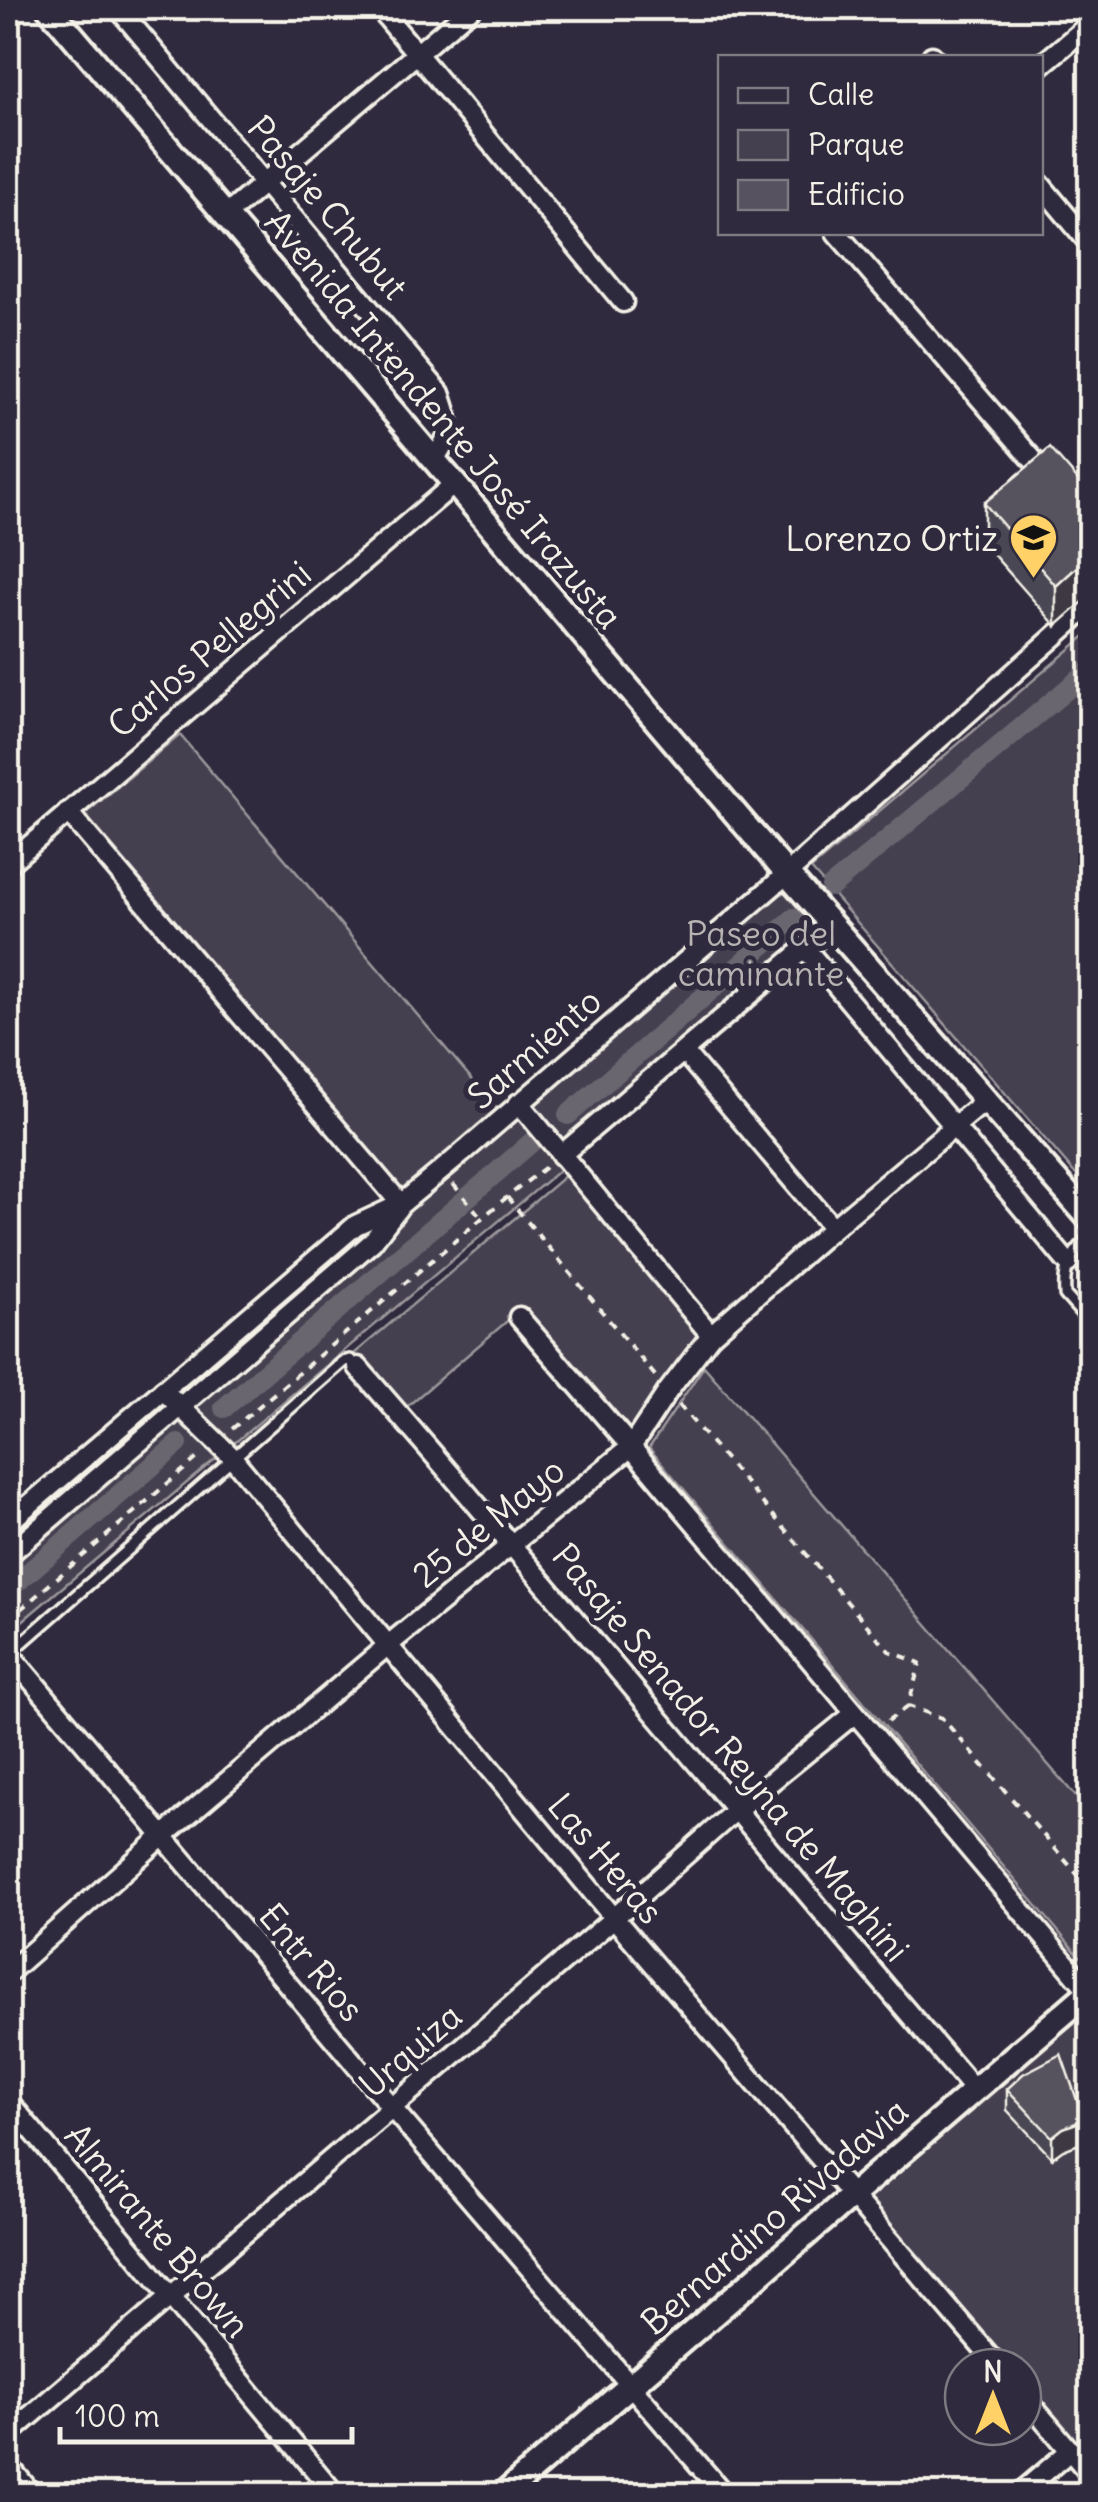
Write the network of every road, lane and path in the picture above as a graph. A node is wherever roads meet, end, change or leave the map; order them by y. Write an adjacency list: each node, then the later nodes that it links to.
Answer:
1 (49, 8): 10 (main road, Avenida Intendente José Irazusta)
2 (118, 8): 8 (street, Pasaje Chubut)
3 (380, 8): 6 (street)
4 (471, 8): 6 (street)
5 (1090, 24): 7 (street)
6 (417, 53): 8 (street); 13 (street)
7 (1043, 63)
8 (266, 182): 10 (street); 14 (street, Pasaje Chubut)
9 (1043, 188): 12 (street)
10 (226, 216): 14 (main road, Avenida Intendente José Irazusta)
11 (842, 235): 16 (street)
12 (1090, 244)
13 (623, 302)
14 (433, 461): 15 (main road, Avenida Intendente José Irazusta)
15 (453, 485): 18 (street, Carlos Pellegrini); 20 (main road, Avenida Intendente José Irazusta)
16 (1066, 498)
17 (1090, 604): 20 (street, Sarmiento)
18 (68, 812): 19 (street, Carlos Pellegrini); 28 (street)
19 (9, 859)
20 (786, 874): 22 (main road, Avenida Intendente José Irazusta); 23 (street, Sarmiento)
21 (684, 1052): 24 (street); 25 (street); 31 (street)
22 (986, 1100): 24 (street, 25 de Mayo); 30 (main road, Avenida Intendente José Irazusta)
23 (519, 1103): 25 (street); 28 (street, Sarmiento)
24 (954, 1127): 31 (street, 25 de Mayo); 33 (street)
25 (561, 1155): 27 (path); 36 (street)
26 (462, 1195): 29 (path)
27 (507, 1197): 29 (path); 39 (path)
28 (401, 1204): 38 (street, Sarmiento); 40 (street)
29 (480, 1215): 41 (path)
30 (1090, 1219)
31 (833, 1228): 36 (street, 25 de Mayo)
32 (1090, 1236): 33 (lane)
33 (1068, 1263): 35 (lane)
34 (519, 1317): 42 (street)
35 (1090, 1323)
36 (710, 1335): 39 (street, 25 de Mayo)
37 (358, 1367): 43 (lane); 45 (street, Pasaje Senador Reyna de Maghini)
38 (164, 1390): 40 (street, Las Heras); 44 (street, Sarmiento)
39 (668, 1391): 42 (street, 25 de Mayo); 50 (path)
40 (180, 1408): 41 (street, Las Heras); 46 (street)
41 (216, 1442): 43 (street, Las Heras); 47 (path)
42 (631, 1447): 45 (street, 25 de Mayo); 51 (street)
43 (232, 1457): 48 (street, Las Heras); 49 (lane)
44 (8, 1523)
45 (512, 1543): 48 (street, 25 de Mayo); 53 (street, Pasaje Senador Reyna de Maghini)
46 (8, 1555)
47 (8, 1620)
48 (387, 1646): 54 (street, 25 de Mayo); 56 (street, Las Heras)
49 (8, 1654): 54 (street, Entr Rios)
50 (908, 1706): 52 (path); 55 (path)
51 (854, 1714): 52 (street); 53 (street, Urquiza)
52 (872, 1734): 58 (street)
53 (736, 1811): 56 (street, Urquiza); 59 (street, Pasaje Senador Reyna de Maghini)
54 (164, 1836): 57 (street, 25 de Mayo); 61 (street, Entr Rios)
55 (1090, 1889)
56 (614, 1918): 61 (street, Urquiza); 62 (street, Las Heras)
57 (8, 1972)
58 (1090, 1992): 59 (main road, Bernardino Rivadavia)
59 (974, 2090): 62 (main road, Bernardino Rivadavia)
60 (8, 2100): 63 (street, Almirante Brown)
61 (392, 2108): 63 (street, Urquiza); 65 (street, Entr Rios)
62 (852, 2196): 64 (street, Las Heras); 65 (main road, Bernardino Rivadavia)
63 (172, 2298): 67 (street, Urquiza); 72 (street, Almirante Brown)
64 (982, 2347)
65 (631, 2384): 73 (main road, Bernardino Rivadavia); 74 (street, Entr Rios)
66 (1043, 2418): 68 (street)
67 (8, 2436)
68 (1071, 2450): 70 (street); 75 (street)
69 (8, 2465): 71 (street)
70 (1090, 2474)
71 (32, 2494)
72 (335, 2494)
73 (504, 2494)
74 (724, 2494)
75 (1019, 2494)

